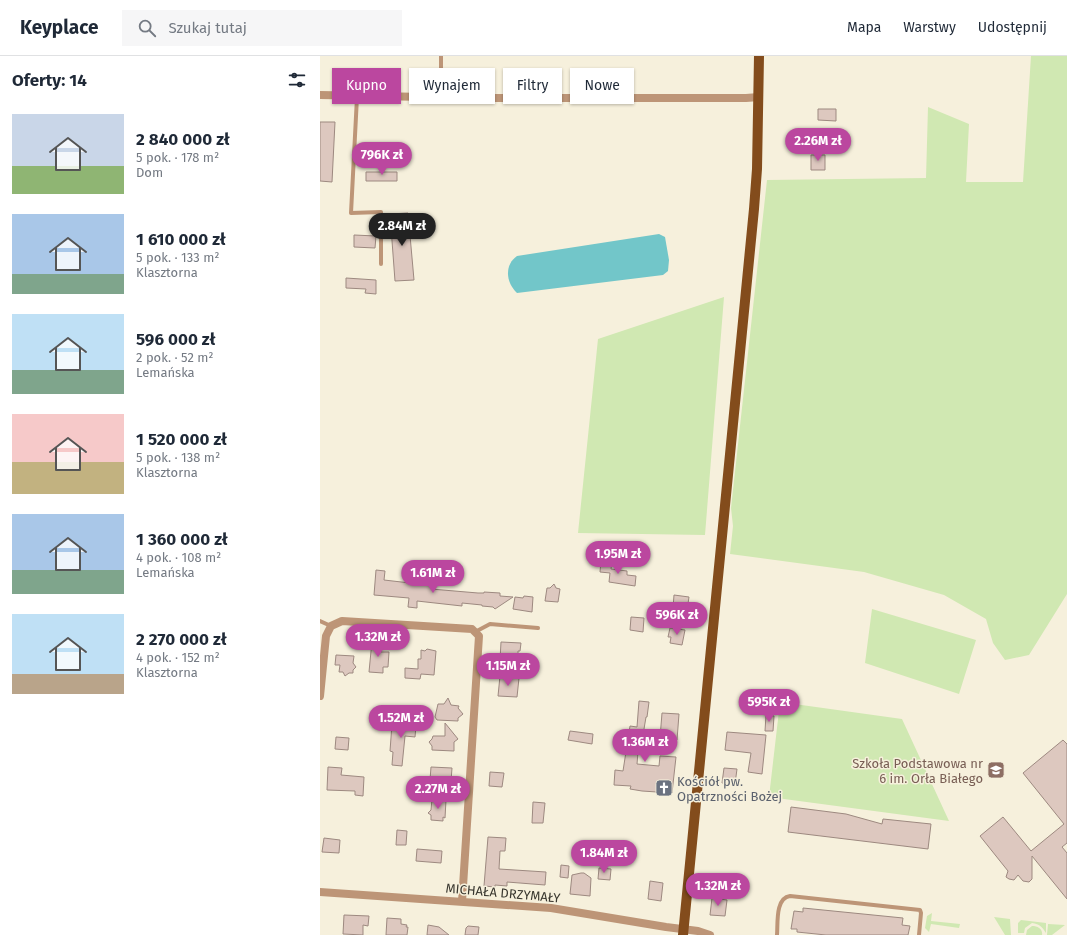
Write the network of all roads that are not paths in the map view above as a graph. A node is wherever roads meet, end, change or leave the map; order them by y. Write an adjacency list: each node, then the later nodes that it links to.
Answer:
1 (441, 56): 3 (lane)
2 (759, 56): 7 (main road)
3 (441, 68)
4 (320, 95): 5 (street)
5 (332, 96)
6 (495, 97): 7 (street)
7 (759, 97): 17 (main road)
8 (357, 104): 9 (lane)
9 (380, 264)
10 (320, 621): 11 (lane)
11 (331, 626): 13 (street); 14 (street)
12 (538, 628): 13 (lane)
13 (475, 632): 16 (street)
14 (320, 696)
15 (320, 892): 16 (street, MICHAŁA DRZYMAŁY)
16 (462, 902): 17 (street, MICHAŁA DRZYMAŁY)
17 (683, 932): 18 (street, MICHAŁA DRZYMAŁY)
18 (710, 935)
19 (777, 935): 20 (lane)
20 (919, 935)

